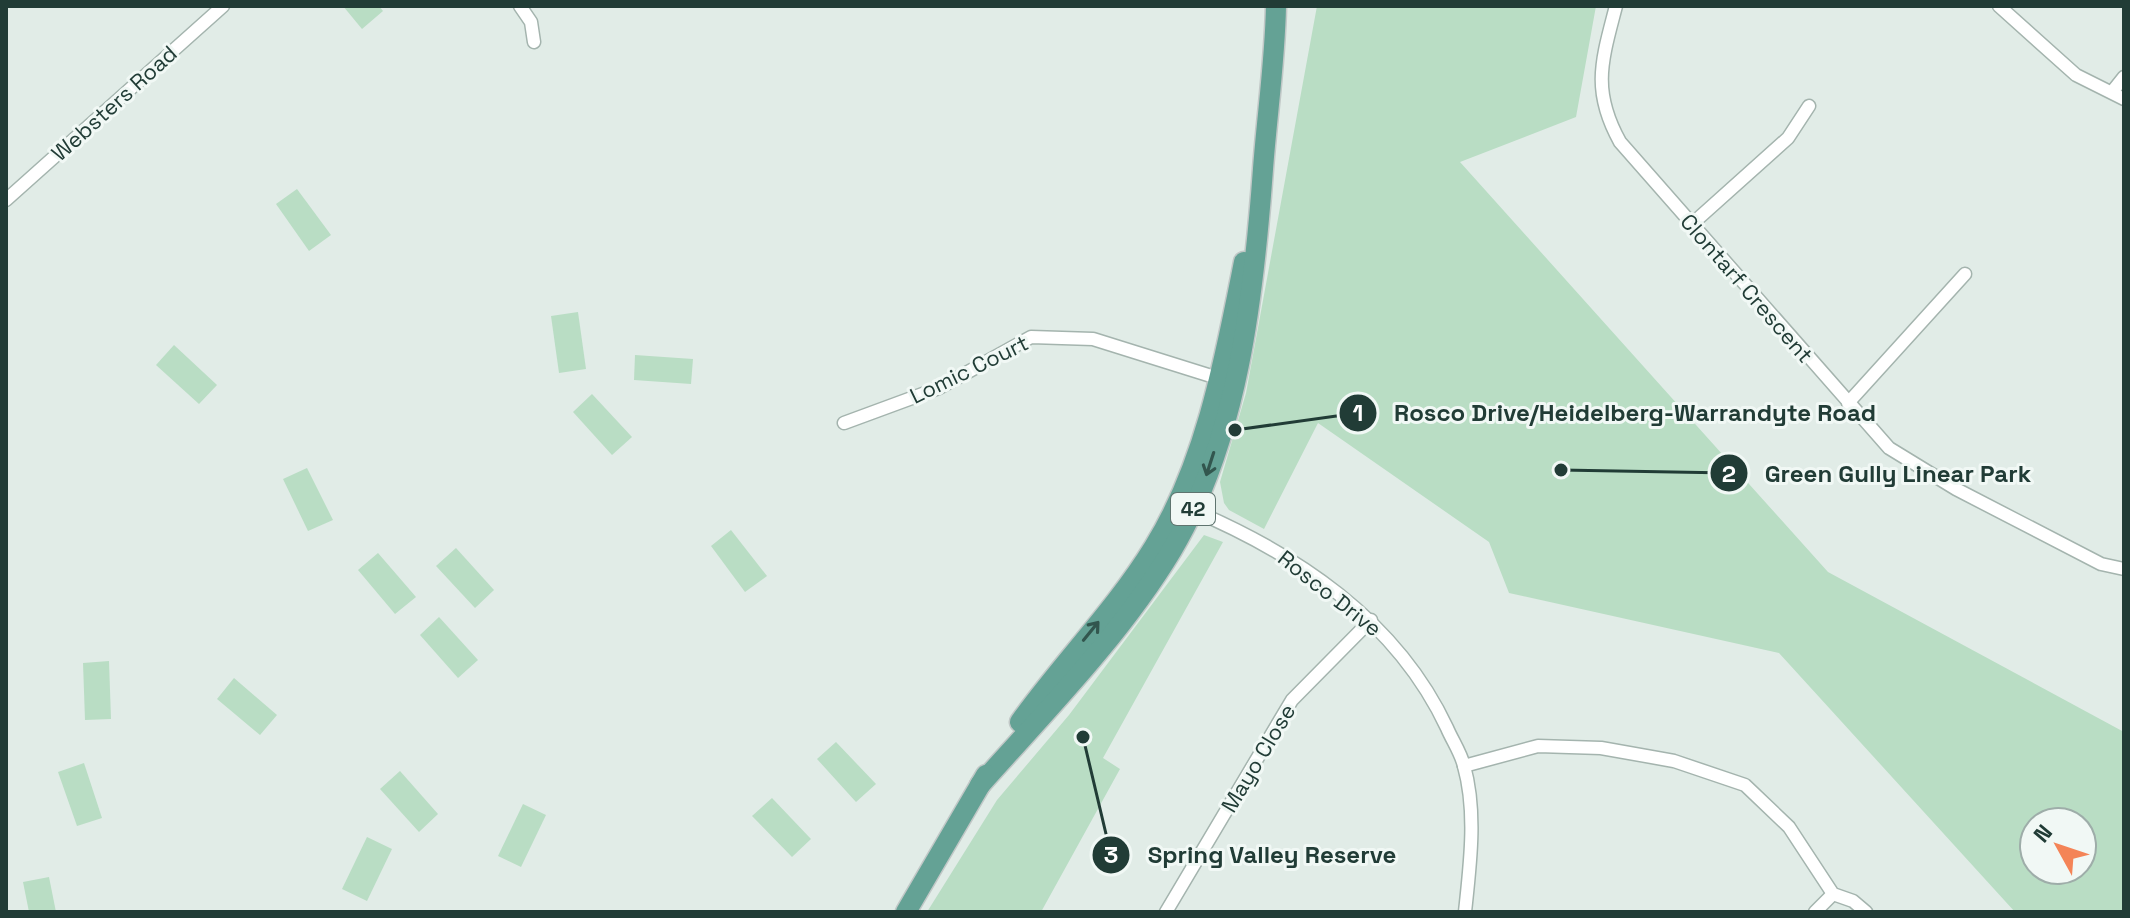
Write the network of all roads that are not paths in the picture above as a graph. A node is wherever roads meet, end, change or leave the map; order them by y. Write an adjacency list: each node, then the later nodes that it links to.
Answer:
1 (223, 6): 13 (street, Websters Road)
2 (520, 6): 7 (street)
3 (1276, 6): 8 (main road, 42)
4 (1286, 6): 8 (main road, 42)
5 (1616, 6): 14 (street, Clontarf Crescent)
6 (1999, 6): 10 (street)
7 (534, 42)
8 (1275, 53): 16 (main road, 42)
9 (2124, 77): 10 (street)
10 (2112, 92): 11 (street)
11 (2124, 99)
12 (1809, 106): 14 (street)
13 (6, 200)
14 (1692, 224): 17 (street, Clontarf Crescent)
15 (1965, 274): 17 (street)
16 (1226, 381): 18 (street, Lomic Court); 19 (main road, 42)
17 (1848, 403): 20 (street, Clontarf Crescent)
18 (844, 423)
19 (1184, 507): 21 (street, Rosco Drive); 24 (main road, 42)
20 (2124, 569)
21 (1371, 620): 22 (street, Rosco Drive); 25 (street, Mayo Close)
22 (1464, 766): 23 (street); 26 (street, Rosco Drive)
23 (1833, 894): 27 (street); 28 (street)
24 (906, 912)
25 (1166, 912)
26 (1465, 912)
27 (1815, 912)
28 (1866, 912)

